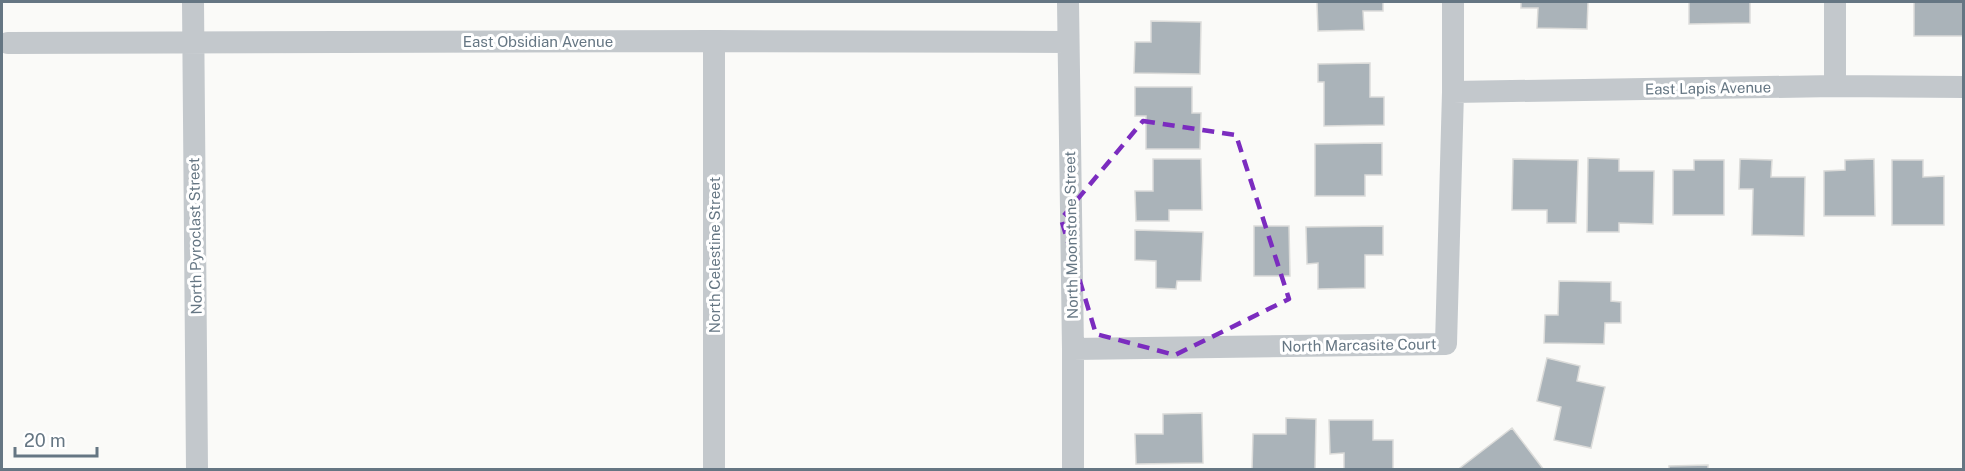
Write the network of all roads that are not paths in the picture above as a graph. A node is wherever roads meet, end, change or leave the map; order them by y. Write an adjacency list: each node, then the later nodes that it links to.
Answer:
1 (193, 2): 8 (street, North Pyroclast Street)
2 (1068, 2): 6 (street, North Moonstone Street)
3 (1453, 2): 11 (street, North Marcasite Court)
4 (1835, 2): 9 (street)
5 (714, 41): 6 (street, East Obsidian Avenue); 8 (street, East Obsidian Avenue); 14 (street, North Celestine Street)
6 (1068, 42): 12 (street, North Moonstone Street)
7 (8, 43): 8 (street, East Obsidian Avenue)
8 (193, 43): 13 (street, North Pyroclast Street)
9 (1835, 86): 10 (street, East Lapis Avenue); 11 (street, East Lapis Avenue)
10 (1964, 87)
11 (1453, 92): 12 (street, North Marcasite Court)
12 (1073, 349): 15 (street, North Moonstone Street)
13 (197, 470)
14 (714, 470)
15 (1072, 470)

